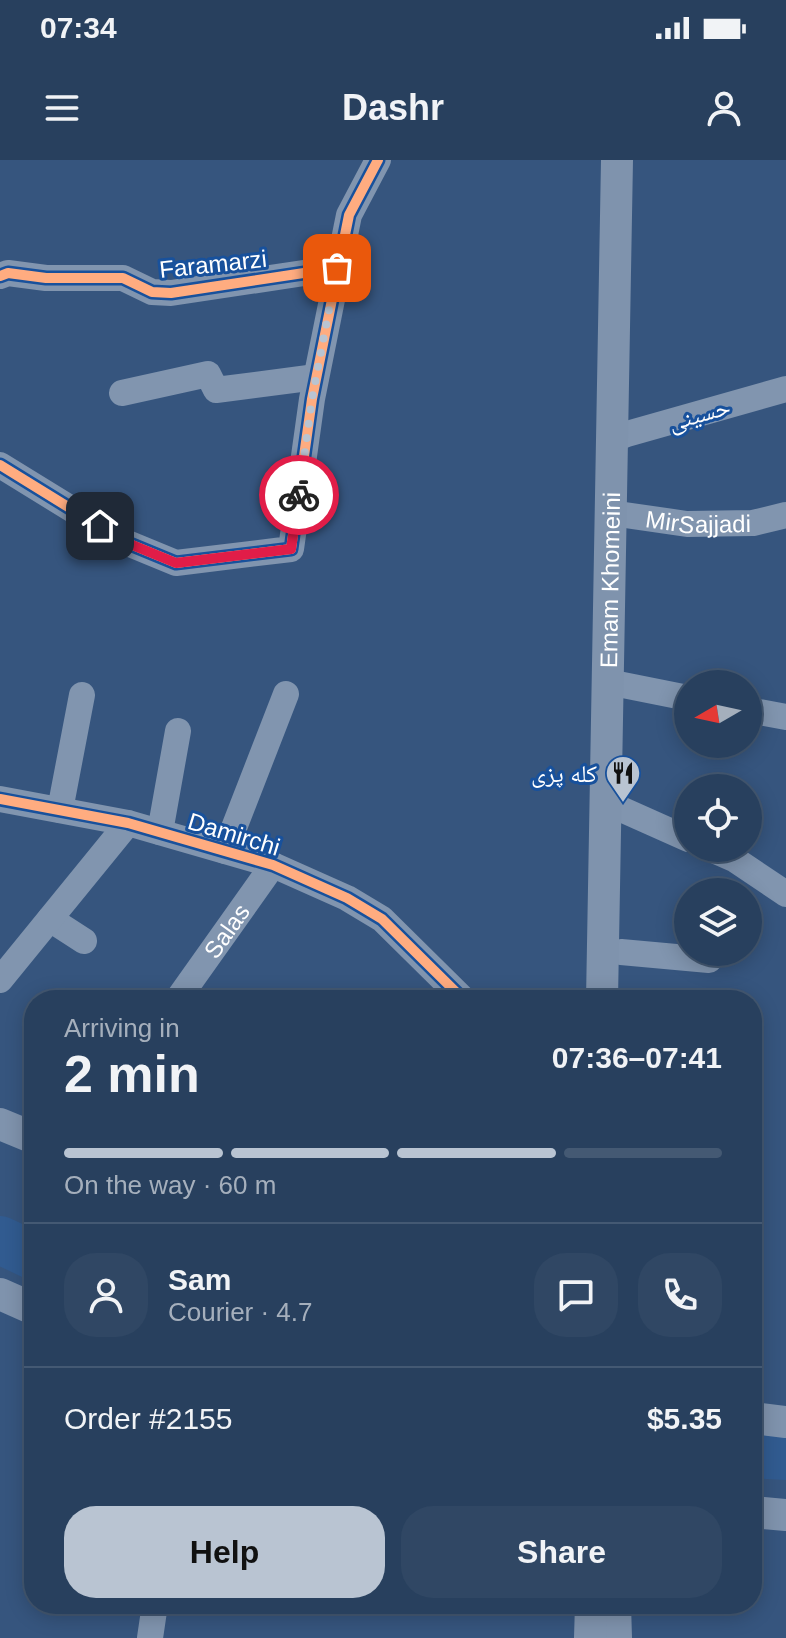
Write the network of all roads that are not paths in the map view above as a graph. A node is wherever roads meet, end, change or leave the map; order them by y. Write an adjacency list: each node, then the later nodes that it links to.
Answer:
1 (378, 160): 4 (street)
2 (617, 160): 9 (main road, Emam Khomeini)
3 (630, 160): 9 (main road, Emam Khomeini)
4 (337, 268): 5 (street, Faramarzi); 6 (street)
5 (0, 276)
6 (316, 377): 8 (street); 10 (street)
7 (786, 389): 9 (street, حسینی)
8 (122, 393)
9 (620, 437): 11 (main road, Emam Khomeini)
10 (0, 465)
11 (618, 515): 12 (street, MirSajjadi); 13 (main road, Emam Khomeini)
12 (786, 515)
13 (616, 683): 16 (street); 21 (main road, Emam Khomeini)
14 (286, 694): 26 (street)
15 (82, 695): 22 (street)
16 (674, 695)
17 (762, 713): 18 (street)
18 (786, 717)
19 (178, 731): 24 (street)
20 (0, 799): 22 (street, Damirchi)
21 (614, 808): 25 (street); 32 (main road, Emam Khomeini); 37 (main road, Emam Khomeini)
22 (60, 810): 23 (street, Damirchi)
23 (128, 823): 24 (street, Damirchi); 30 (street)
24 (160, 832): 26 (street, Damirchi)
25 (674, 833)
26 (225, 851): 28 (street, Damirchi)
27 (738, 862): 29 (street)
28 (273, 865): 35 (street, Salas); 36 (street, Damirchi)
29 (786, 894)
30 (50, 919): 31 (street); 34 (street)
31 (84, 941)
32 (621, 952): 33 (street); 38 (main road, Emam Khomeini)
33 (674, 957)
34 (0, 980)
35 (184, 990)
36 (454, 990)
37 (603, 990)
38 (620, 990)
39 (0, 1124): 40 (main road)
40 (24, 1134)
41 (0, 1294): 42 (main road)
42 (24, 1305)
43 (762, 1419): 44 (main road)
44 (786, 1422)
45 (762, 1513): 46 (main road)
46 (786, 1515)
47 (154, 1614): 50 (street)
48 (591, 1614): 51 (main road)
49 (615, 1614): 52 (main road)
50 (150, 1638)
51 (590, 1638)
52 (616, 1638)

